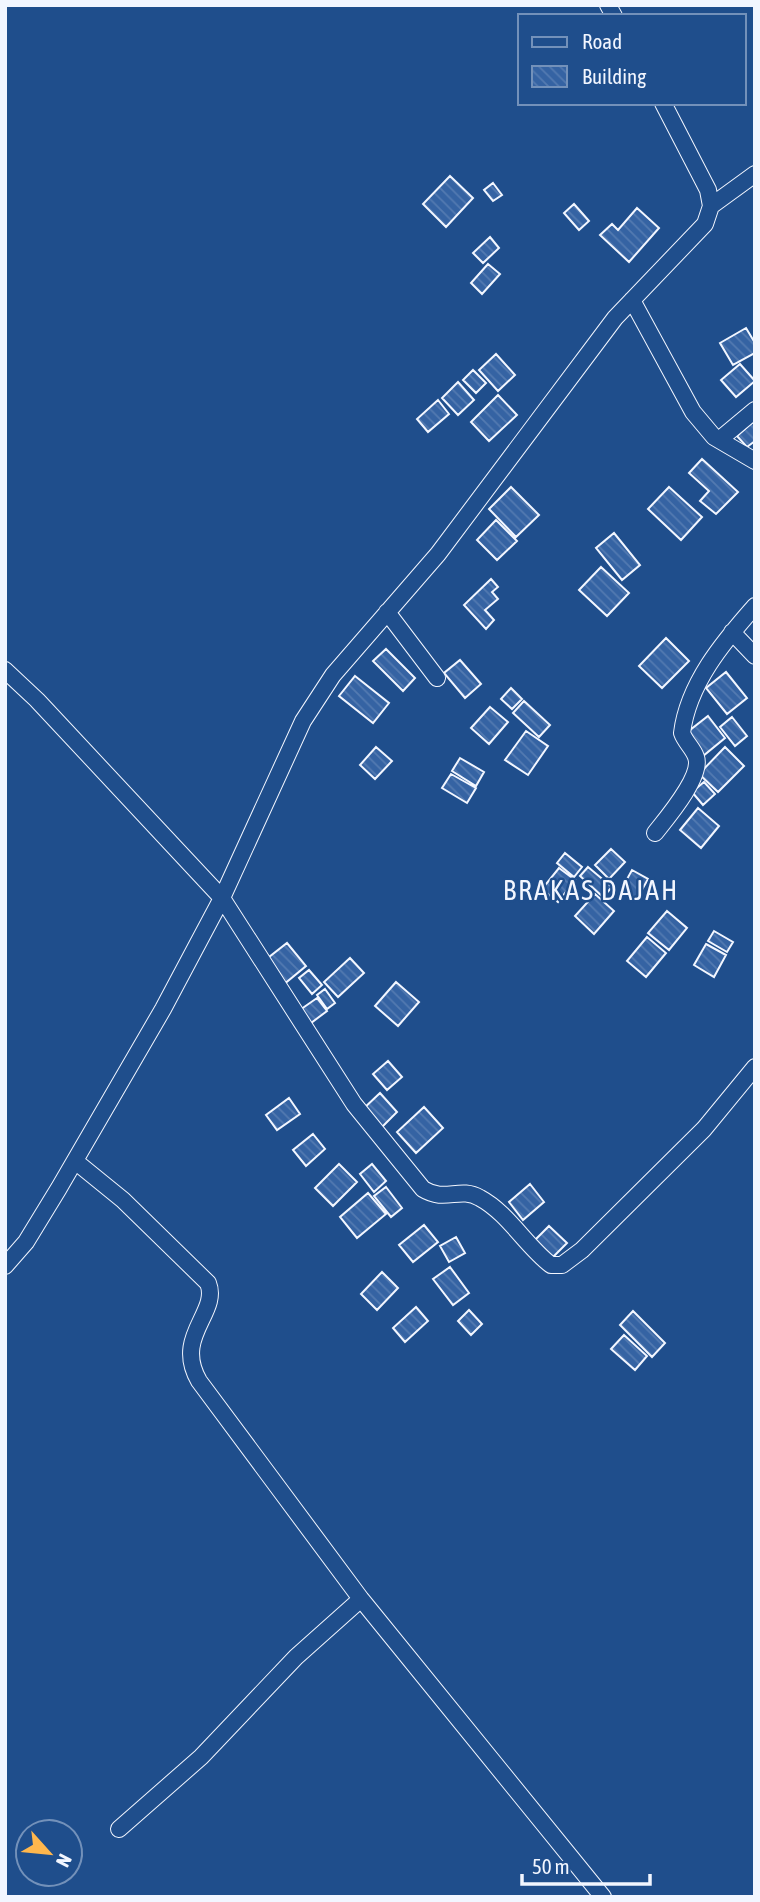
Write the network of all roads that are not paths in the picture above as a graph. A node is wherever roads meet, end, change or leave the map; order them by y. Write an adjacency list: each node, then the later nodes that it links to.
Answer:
1 (664, 105): 3 (street)
2 (755, 174): 3 (street)
3 (711, 206): 4 (street)
4 (632, 300): 6 (street); 9 (street)
5 (755, 410): 6 (street)
6 (719, 440): 7 (street)
7 (755, 461)
8 (755, 606): 10 (street)
9 (387, 612): 13 (street); 15 (street)
10 (732, 632): 11 (street); 14 (street)
11 (755, 656)
12 (5, 670): 15 (street)
13 (437, 678)
14 (655, 833)
15 (222, 898): 16 (street); 17 (street)
16 (755, 1067)
17 (75, 1161): 18 (street); 19 (street)
18 (8, 1257)
19 (361, 1599): 20 (street); 21 (street)
20 (119, 1829)
21 (603, 1897)

